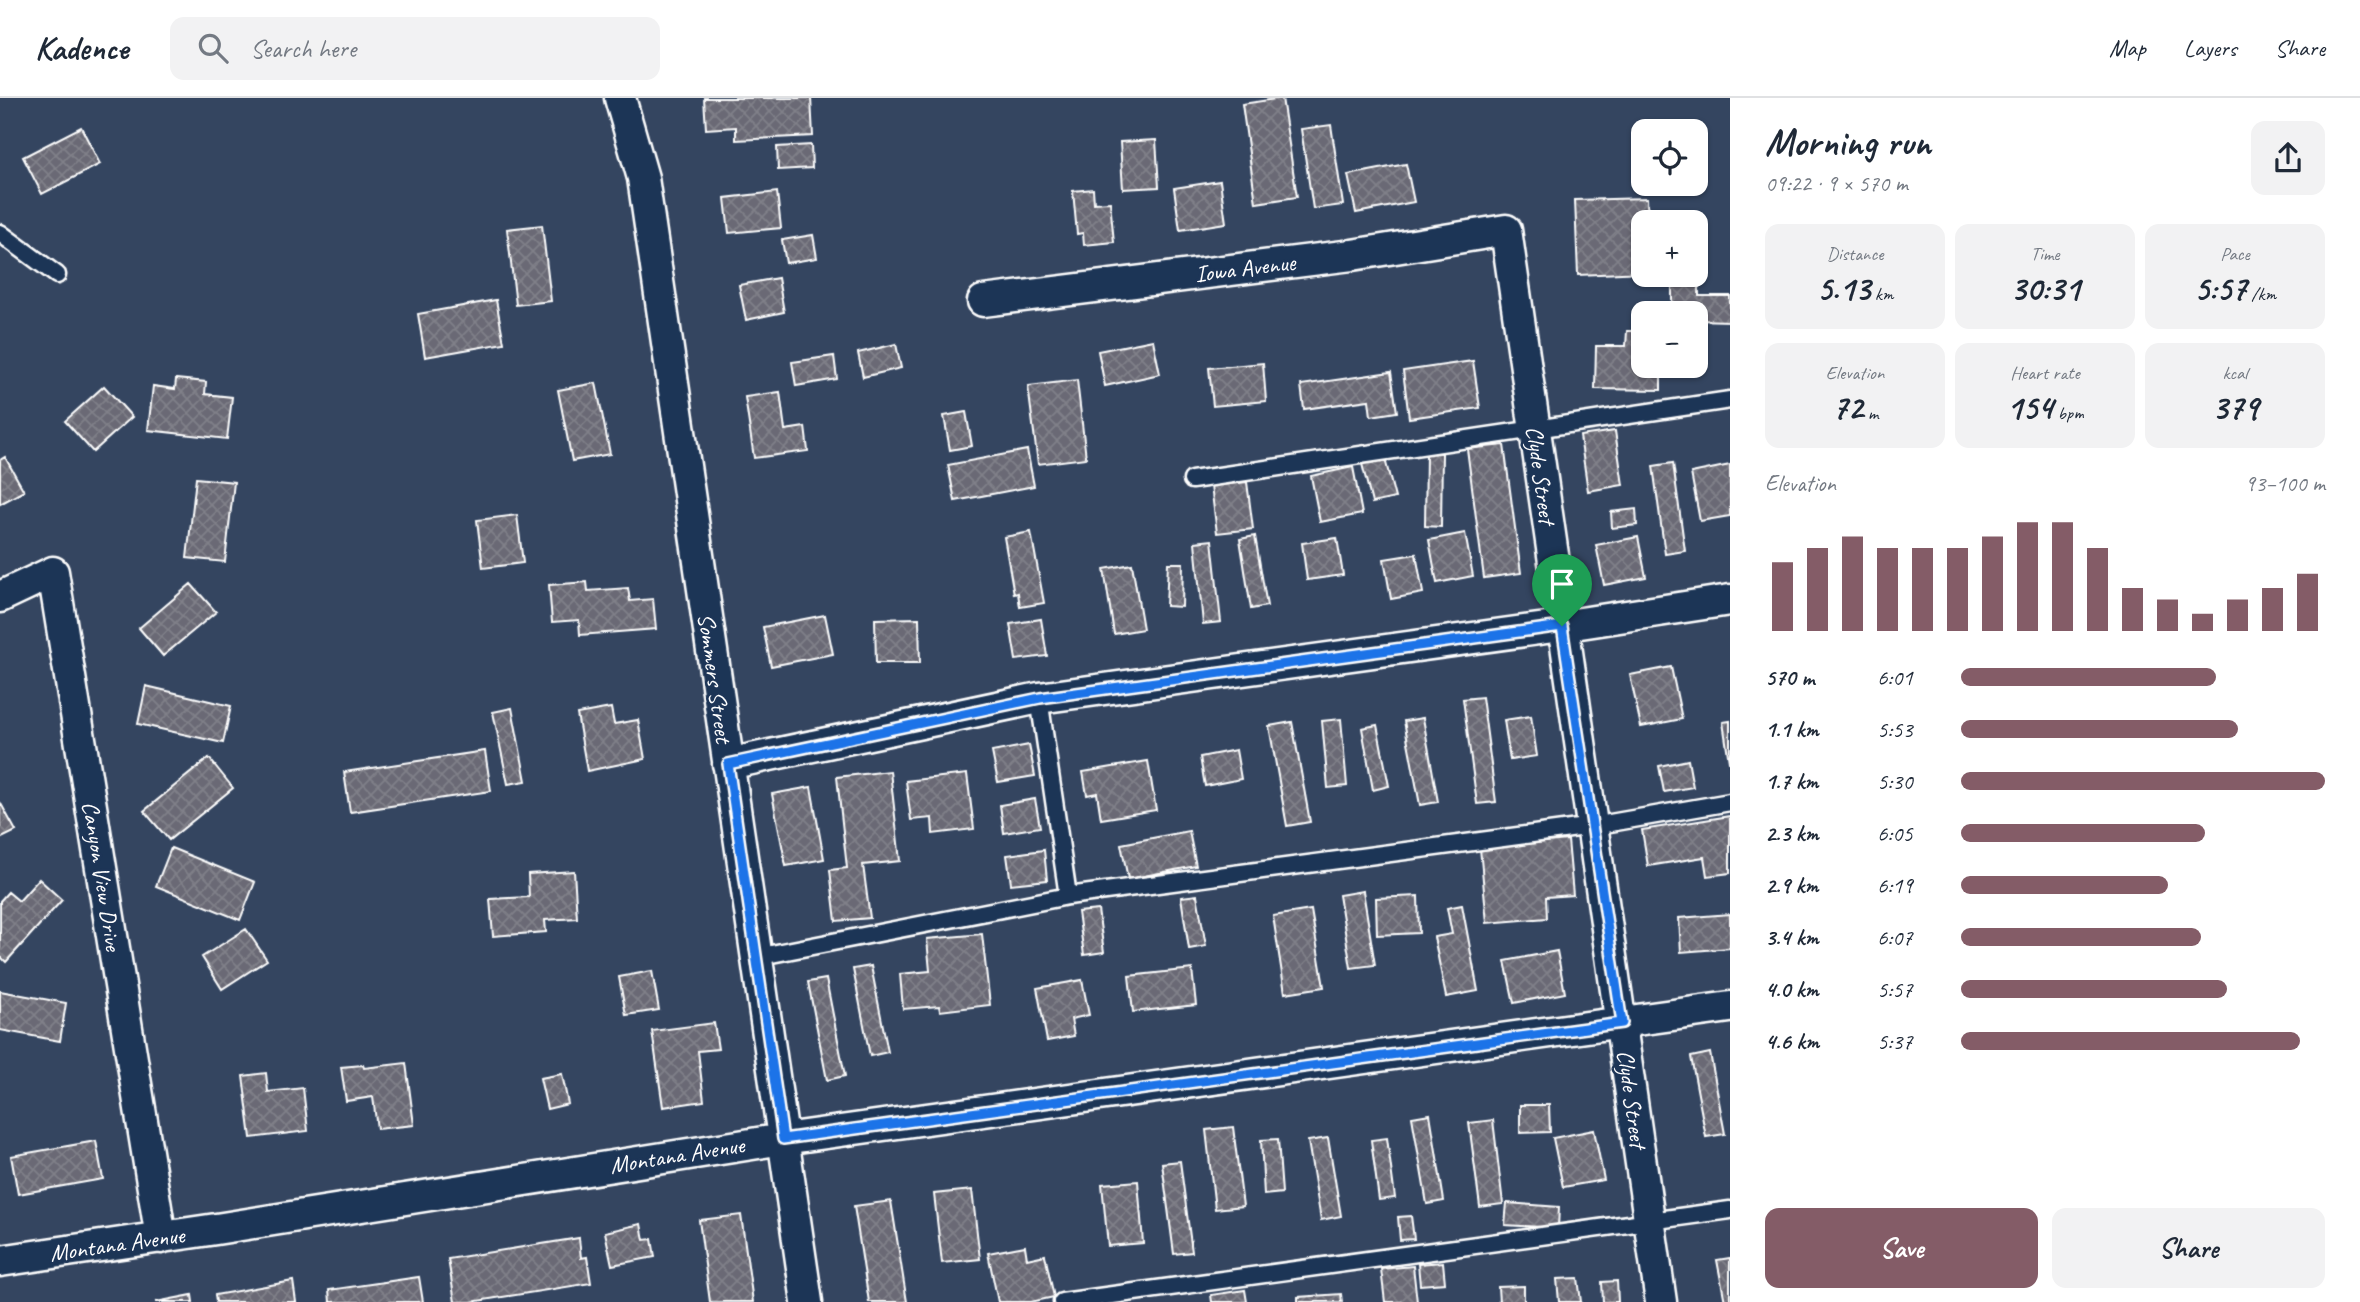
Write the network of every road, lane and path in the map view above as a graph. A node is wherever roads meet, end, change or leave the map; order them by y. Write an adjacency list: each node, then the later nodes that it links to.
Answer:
1 (620, 98): 13 (street, Sommers Street)
2 (1506, 230): 5 (street, Iowa Avenue); 7 (street, Clyde Street)
3 (0, 233): 4 (lane)
4 (57, 275)
5 (983, 301)
6 (1730, 400): 7 (lane)
7 (1534, 429): 8 (lane); 11 (street, Clyde Street)
8 (1192, 480)
9 (0, 597): 23 (street, Canyon View Drive)
10 (1730, 600): 11 (street)
11 (1562, 626): 12 (street); 15 (street, Clyde Street)
12 (1040, 698): 13 (street); 16 (lane)
13 (728, 764): 17 (street, Sommers Street)
14 (1730, 802): 15 (lane)
15 (1593, 826): 16 (lane); 19 (street, Clyde Street)
16 (1068, 897): 17 (lane)
17 (756, 957): 20 (street, Sommers Street)
18 (1730, 1007): 19 (street, Montana Avenue)
19 (1622, 1023): 20 (street, Montana Avenue); 22 (street, Clyde Street)
20 (783, 1139): 23 (street, Montana Avenue); 25 (street, Sommers Street)
21 (1730, 1210): 22 (lane)
22 (1650, 1223): 26 (lane); 27 (street, Clyde Street)
23 (161, 1237): 24 (street, Montana Avenue)
24 (0, 1261)
25 (807, 1302)
26 (1062, 1302)
27 (1661, 1302)

